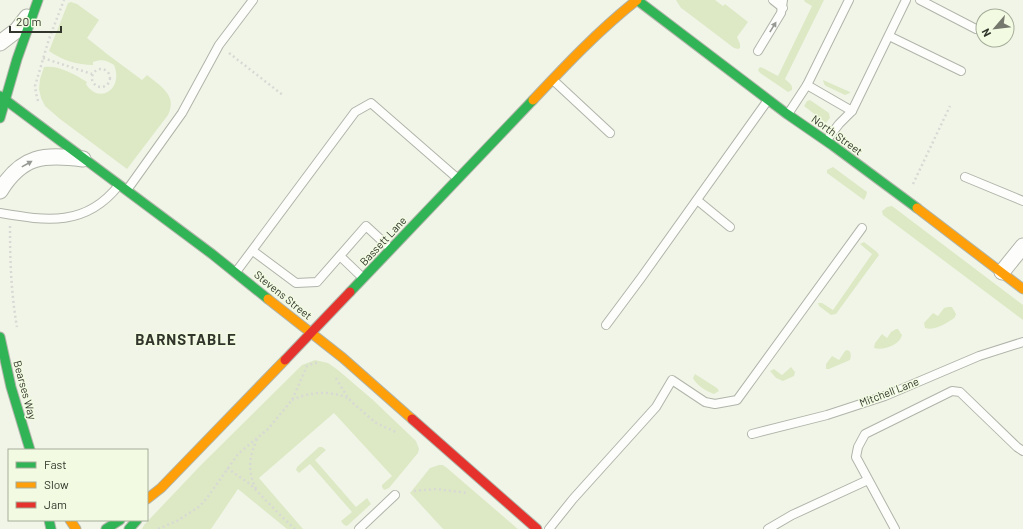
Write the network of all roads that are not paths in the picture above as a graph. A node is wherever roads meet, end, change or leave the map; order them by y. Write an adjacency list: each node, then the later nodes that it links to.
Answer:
1 (253, 0): 26 (lane)
2 (637, 0): 14 (street, Bassett Lane); 17 (street, North Street)
3 (773, 0): 8 (lane)
4 (849, 0): 15 (lane)
5 (906, 0): 10 (lane)
6 (920, 0): 9 (lane)
7 (37, 3): 11 (street); 16 (street)
8 (783, 4): 12 (lane, one-way to 8)
9 (975, 28)
10 (889, 36): 13 (lane); 18 (lane)
11 (0, 43)
12 (758, 51)
13 (961, 72)
14 (553, 80): 21 (lane); 25 (street, Bassett Lane)
15 (807, 85): 18 (lane); 19 (lane)
16 (2, 98): 20 (street); 23 (street, Stevens Street)
17 (768, 99): 19 (street, North Street); 28 (lane)
18 (852, 111): 22 (lane)
19 (788, 114): 22 (street, North Street)
20 (0, 118)
21 (610, 133)
22 (826, 141): 38 (street, North Street)
23 (86, 160): 26 (street, Stevens Street); 27 (street, one-way to 23)
24 (965, 177): 29 (lane)
25 (458, 178): 34 (street, Bassett Lane); 35 (lane)
26 (123, 187): 30 (lane); 37 (street, Stevens Street)
27 (0, 191)
28 (697, 200): 31 (lane); 41 (lane)
29 (1023, 201)
30 (0, 213)
31 (730, 227)
32 (862, 228): 60 (lane)
33 (1023, 246): 38 (street)
34 (391, 249): 36 (lane); 39 (street, Bassett Lane)
35 (253, 251): 36 (lane); 37 (lane)
36 (340, 256): 39 (lane)
37 (236, 272): 42 (street, Stevens Street)
38 (1002, 272): 40 (street, North Street)
39 (364, 278): 42 (street, Bassett Lane)
40 (1023, 289)
41 (606, 325)
42 (311, 333): 50 (street, Bassett Lane); 59 (street, Stevens Street)
43 (0, 336): 45 (street, Bearses Way)
44 (1023, 342): 46 (lane, Mitchell Lane)
45 (4, 379): 47 (street, Bearses Way)
46 (752, 434)
47 (30, 449)
48 (1023, 451): 49 (lane)
49 (868, 480): 61 (lane); 62 (lane)
50 (161, 488): 52 (street, Bassett Lane); 53 (street)
51 (395, 495): 58 (lane)
52 (148, 498)
53 (148, 505)
54 (118, 521): 56 (street)
55 (136, 521): 57 (street)
56 (106, 529)
57 (129, 529)
58 (358, 529)
59 (537, 529)
60 (549, 529)
61 (768, 529)
62 (895, 529)

